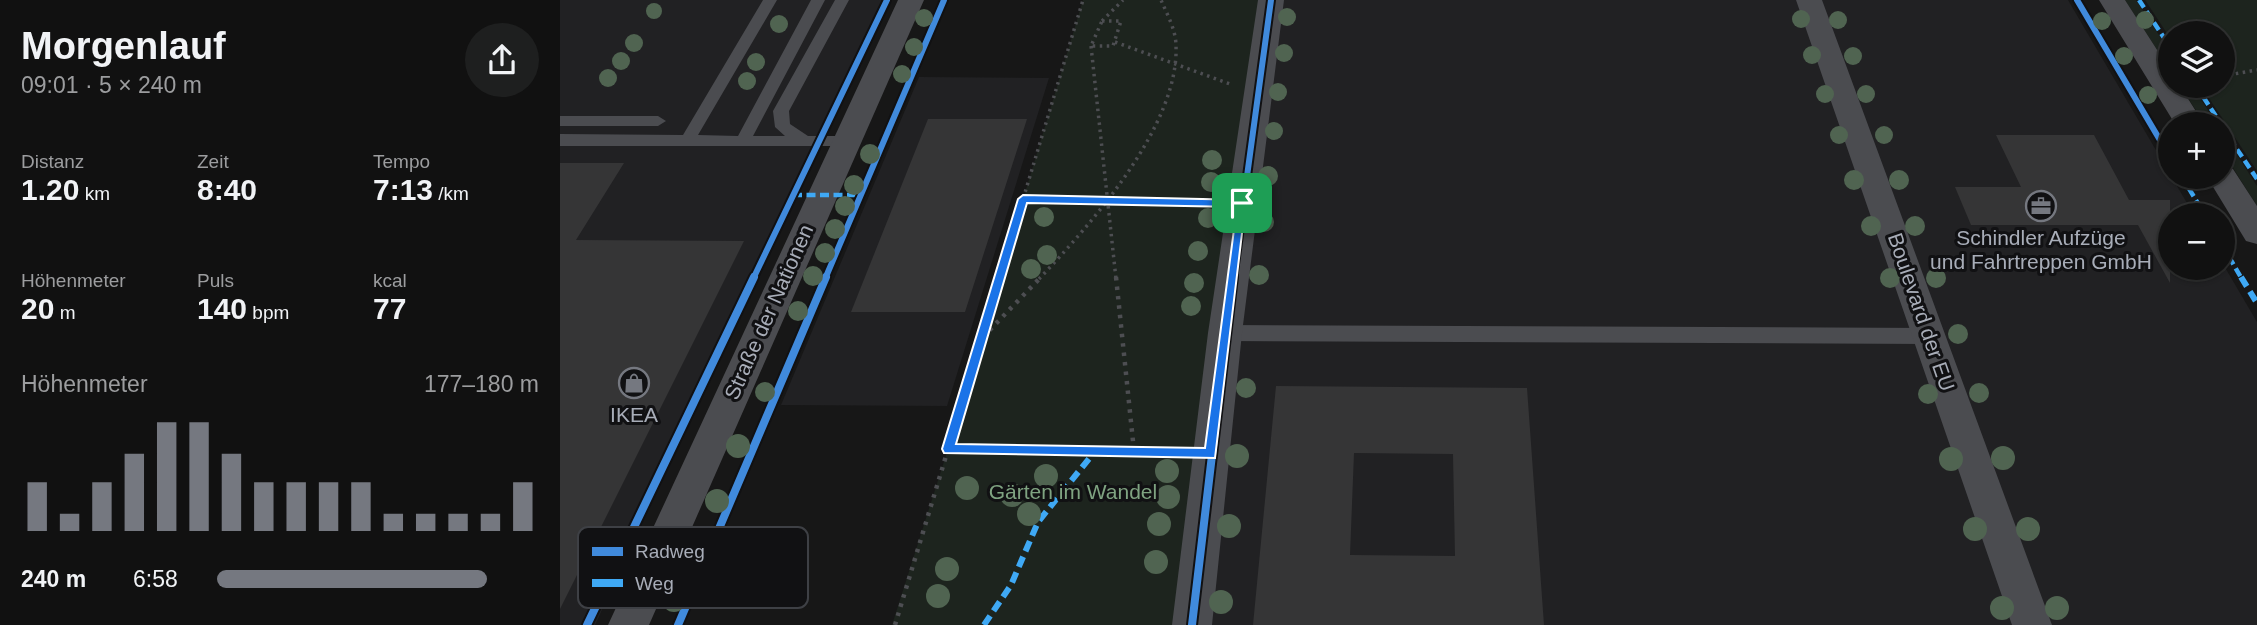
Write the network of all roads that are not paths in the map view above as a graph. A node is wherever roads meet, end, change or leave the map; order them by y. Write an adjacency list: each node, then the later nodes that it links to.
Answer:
1 (770, 0): 12 (lane)
2 (818, 0): 13 (lane)
3 (842, 0): 14 (lane)
4 (911, 0): 15 (street, Straße der Nationen)
5 (1271, 0): 18 (street)
6 (1810, 0): 19 (street, Boulevard der EU)
7 (2112, 0): 8 (street)
8 (2182, 112)
9 (560, 121): 10 (lane)
10 (658, 121)
11 (560, 140): 12 (lane)
12 (688, 140): 13 (lane)
13 (743, 141): 14 (lane)
14 (804, 142): 15 (lane)
15 (849, 142): 20 (street, Straße der Nationen)
16 (2230, 189): 17 (street)
17 (2257, 232)
18 (1225, 333): 19 (lane); 23 (street)
19 (1929, 336): 24 (street, Boulevard der EU)
20 (673, 527)
21 (636, 608): 22 (street, Straße der Nationen)
22 (628, 625)
23 (1192, 625)
24 (2032, 625)

